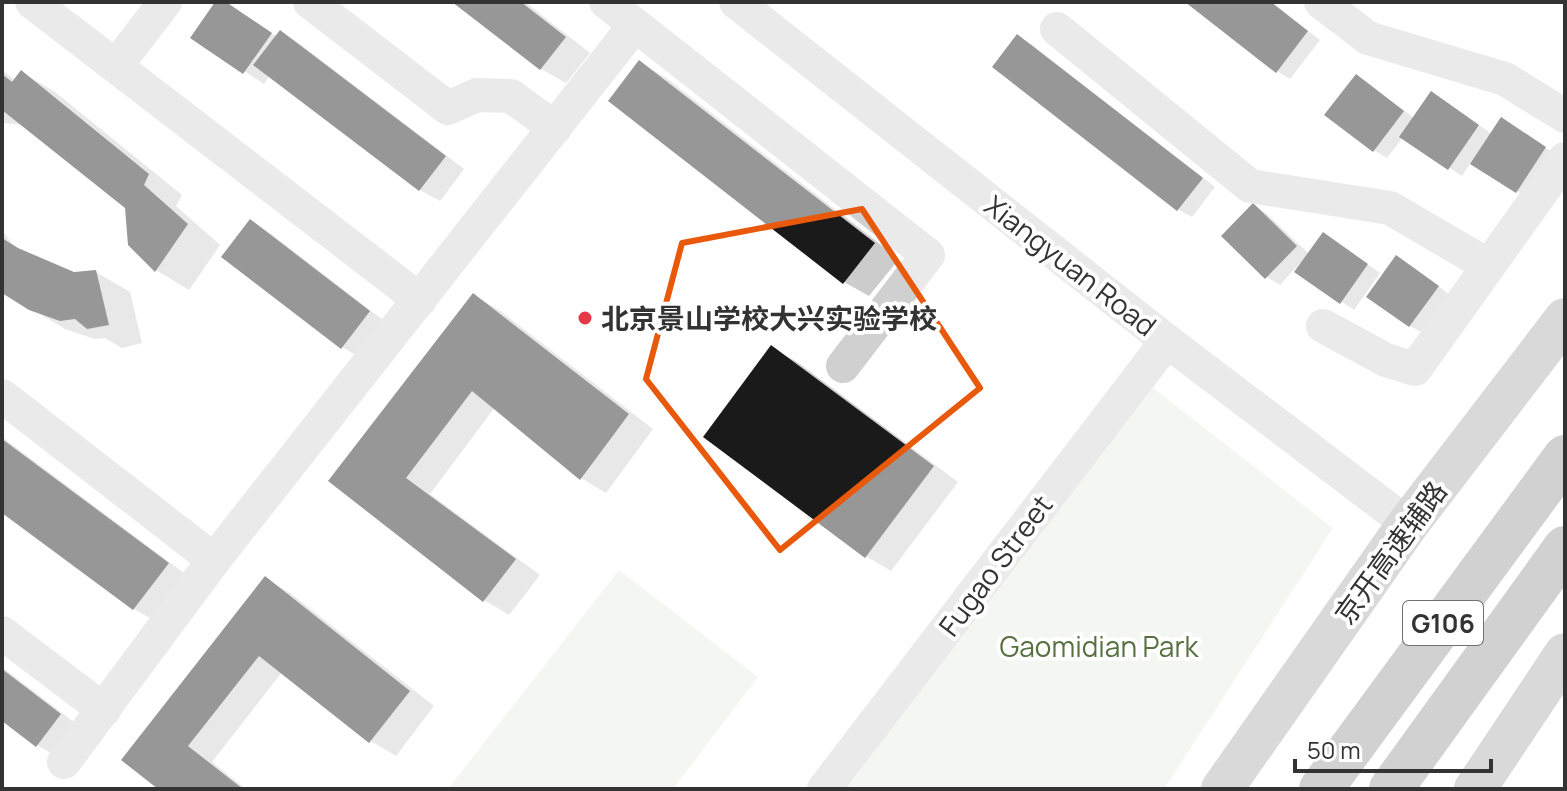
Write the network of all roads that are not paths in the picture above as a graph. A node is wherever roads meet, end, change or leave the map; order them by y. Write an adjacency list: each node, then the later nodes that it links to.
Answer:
1 (32, 2): 9 (street)
2 (165, 2): 9 (street)
3 (310, 2): 11 (street)
4 (606, 2): 7 (street)
5 (736, 2): 17 (street, Xiangyuan Road)
6 (1321, 2): 10 (street)
7 (635, 25): 11 (street); 18 (street)
8 (1057, 29): 13 (street)
9 (116, 66): 14 (street)
10 (1565, 116)
11 (555, 128): 14 (street)
12 (1565, 159): 13 (street)
13 (1489, 266): 16 (street)
14 (420, 300): 23 (street)
15 (1565, 319): 21 (main road, 京开高速辅路)
16 (1323, 326)
17 (1167, 341): 21 (street, Xiangyuan Road); 28 (street, Fugao Street)
18 (843, 366)
19 (2, 396): 23 (street)
20 (1565, 457): 30 (highway, G106)
21 (1408, 524): 29 (main road, 京开高速辅路)
22 (1565, 548): 31 (highway, G106)
23 (214, 560): 26 (street)
24 (2, 633): 26 (street)
25 (1565, 654): 32 (main road)
26 (104, 710): 27 (street)
27 (64, 762)
28 (824, 789)
29 (1222, 789)
30 (1321, 789)
31 (1391, 789)
32 (1475, 789)

